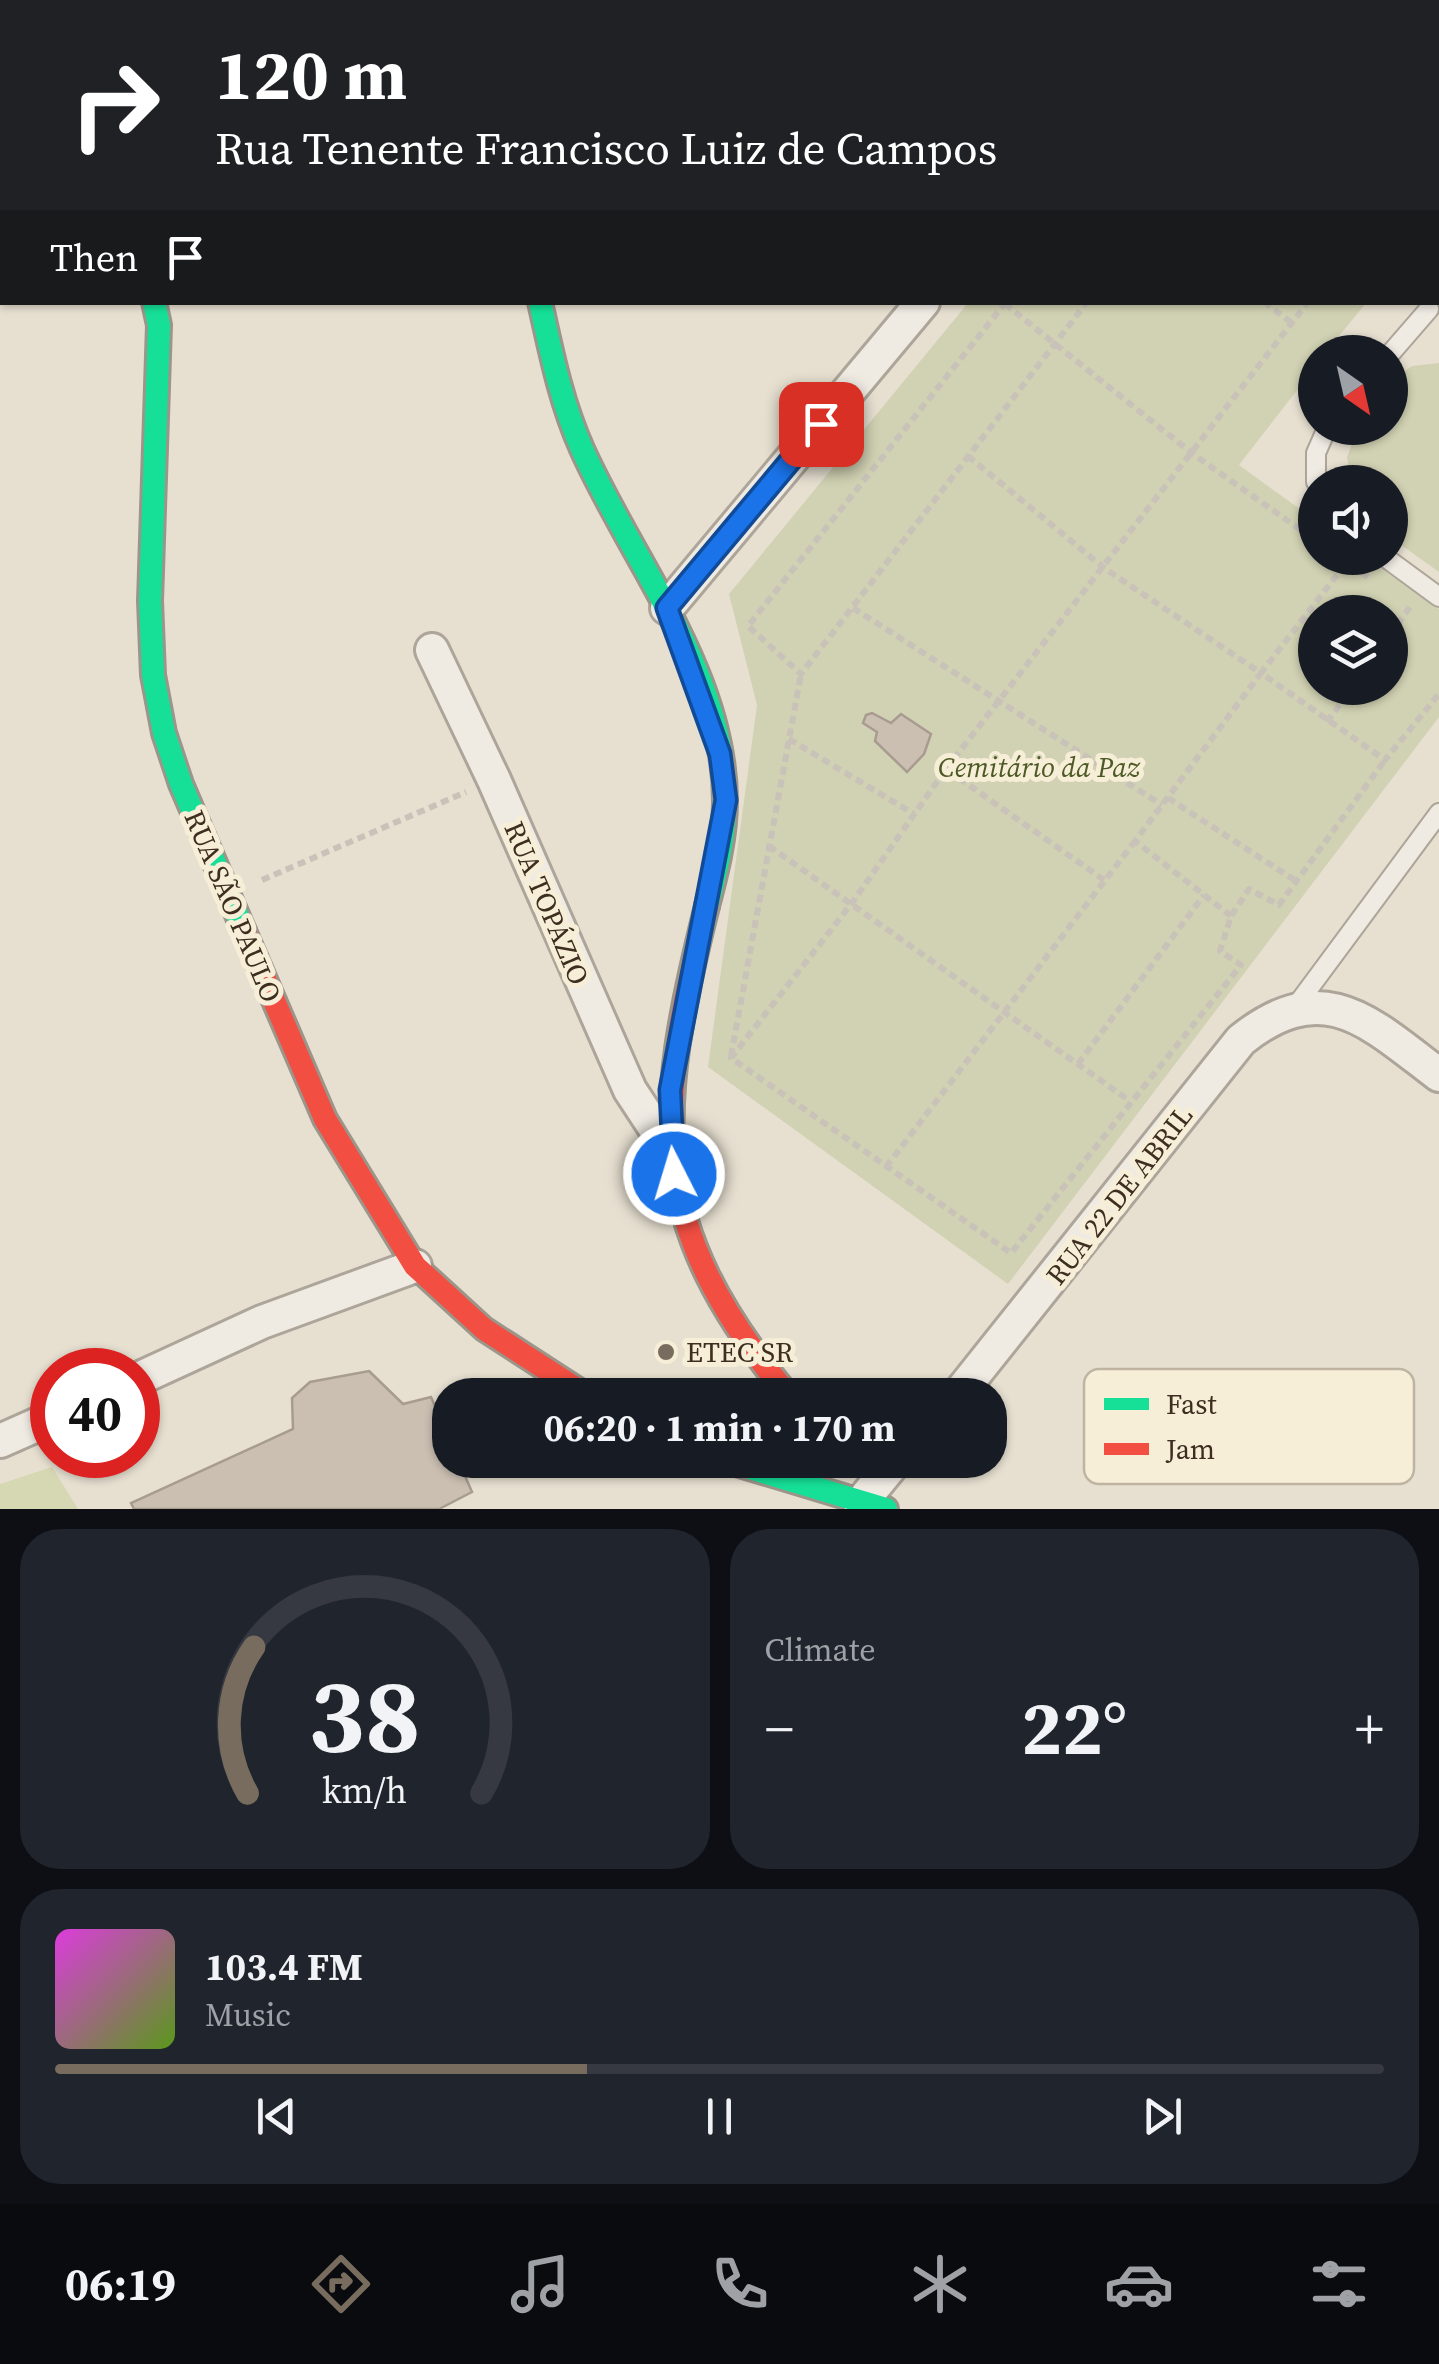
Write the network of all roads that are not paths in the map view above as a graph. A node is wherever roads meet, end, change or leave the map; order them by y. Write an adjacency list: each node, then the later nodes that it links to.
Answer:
1 (155, 305): 14 (main road, RUA SÃO PAULO)
2 (541, 305): 8 (main road)
3 (920, 305): 8 (street)
4 (1429, 309): 5 (lane)
5 (1406, 335)
6 (1408, 574): 7 (lane)
7 (1439, 597)
8 (667, 608): 13 (main road)
9 (432, 650): 13 (street, RUA TOPÁZIO)
10 (1439, 813): 11 (lane)
11 (1293, 1010): 12 (street); 18 (street, RUA 22 DE ABRIL)
12 (1439, 1075)
13 (670, 1152): 17 (main road)
14 (416, 1266): 15 (street); 16 (main road, RUA SÃO PAULO)
15 (160, 1369)
16 (560, 1378)
17 (773, 1378)
18 (972, 1378)
19 (30, 1427): 20 (street)
20 (0, 1440)
21 (802, 1478): 23 (main road)
22 (887, 1478): 23 (street)
23 (873, 1506)

